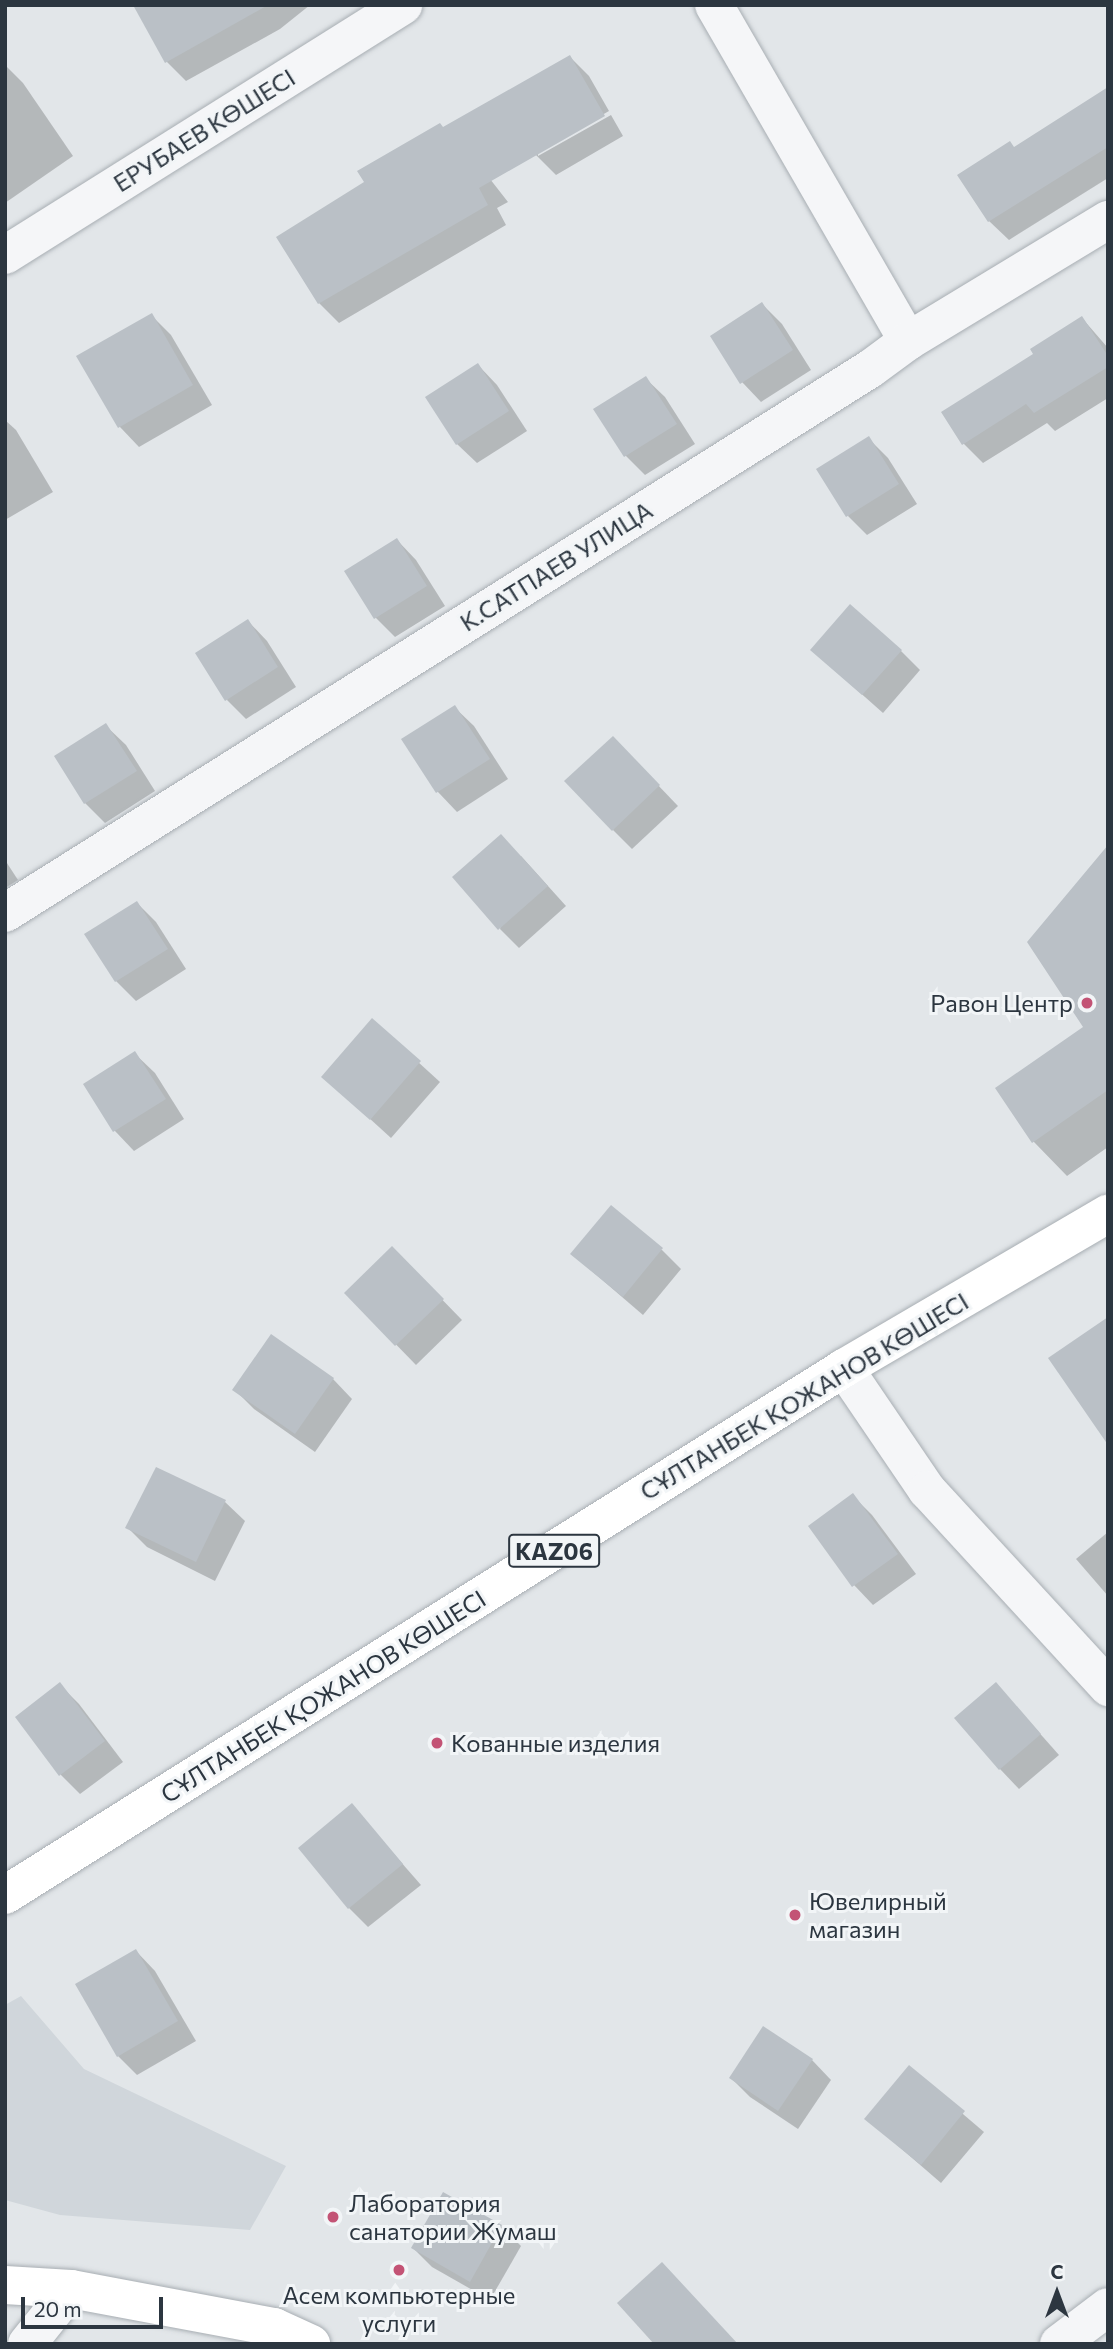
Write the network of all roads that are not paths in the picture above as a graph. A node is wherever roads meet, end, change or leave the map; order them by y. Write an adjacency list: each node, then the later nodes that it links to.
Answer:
1 (403, 5): 4 (street, ЕРУБАЕВ КӨШЕСІ)
2 (714, 5): 5 (street)
3 (1108, 220): 5 (street, К.САТПАЕВ УЛИЦА)
4 (5, 255)
5 (908, 341): 6 (street, К.САТПАЕВ УЛИЦА)
6 (5, 913)
7 (1108, 1214): 8 (main road, СҰЛТАНБЕК ҚОЖАНОВ КӨШЕСІ / KАZ06)
8 (844, 1368): 9 (street); 10 (main road, СҰЛТАНБЕК ҚОЖАНОВ КӨШЕСІ / KАZ06)
9 (1107, 1685)
10 (5, 1895)
11 (5, 2285): 12 (main road)
12 (71, 2289): 14 (street); 15 (main road)
13 (1108, 2307): 16 (street)
14 (27, 2344)
15 (311, 2344)
16 (1059, 2344)

